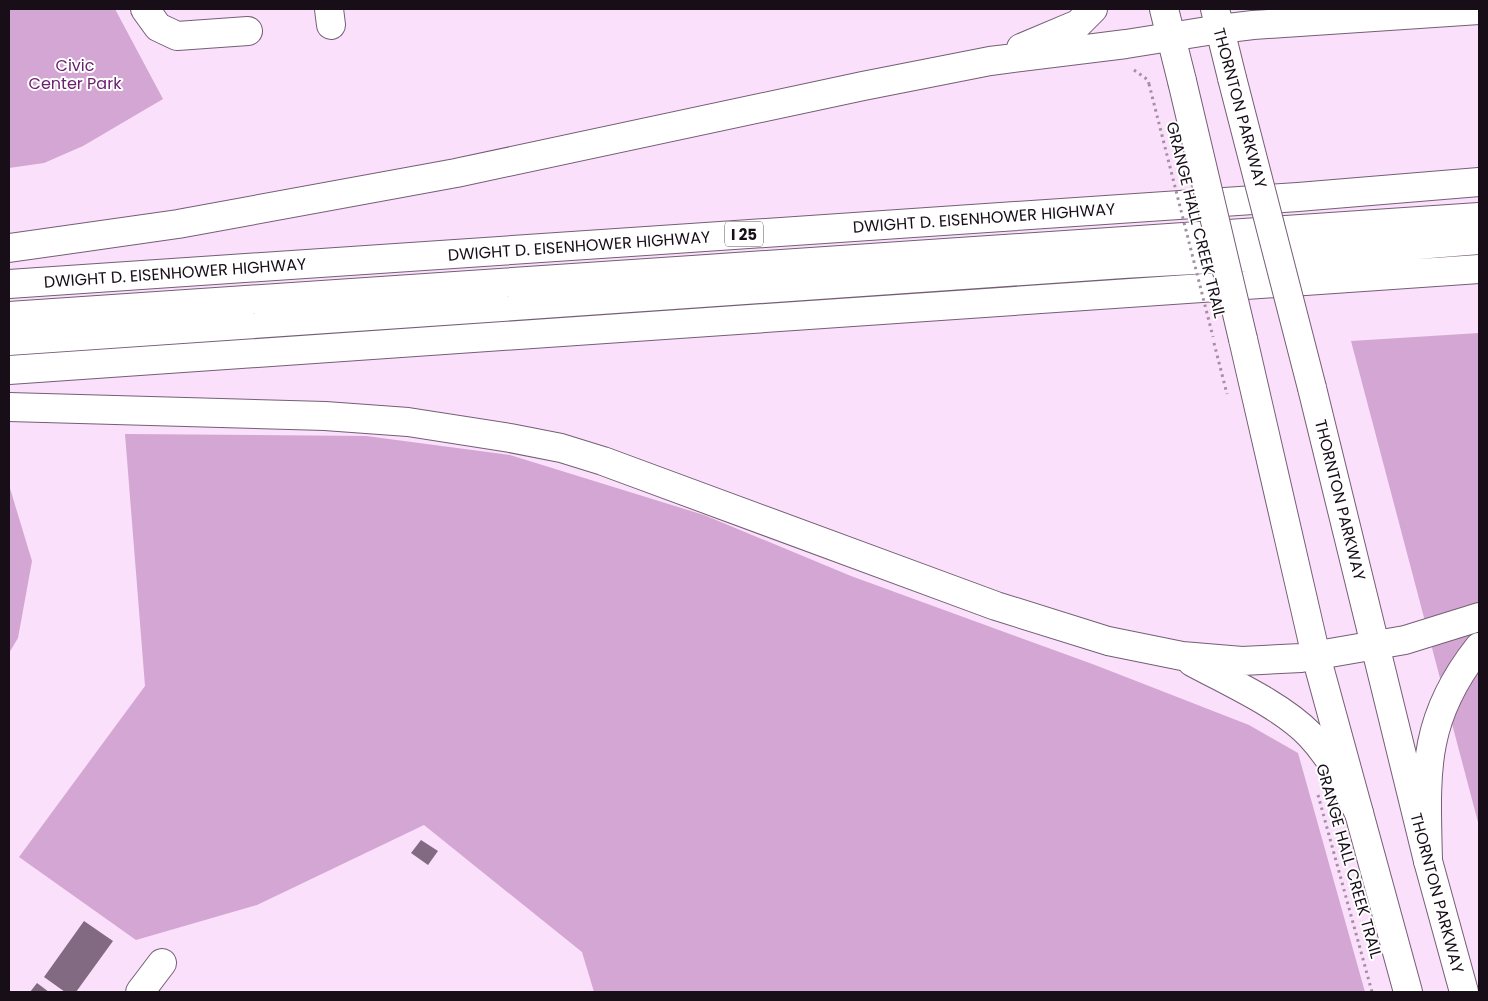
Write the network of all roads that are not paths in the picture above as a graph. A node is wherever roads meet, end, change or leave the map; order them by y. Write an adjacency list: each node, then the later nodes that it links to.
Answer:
1 (145, 9): 7 (main road)
2 (1093, 9): 9 (main road)
3 (1164, 9): 8 (main road)
4 (1436, 10): 5 (main road); 6 (main road)
5 (1479, 10)
6 (1217, 19): 8 (main road); 21 (main road, THORNTON PARKWAY, bridge)
7 (248, 31)
8 (1171, 37): 9 (main road); 24 (main road, bridge)
9 (990, 61): 13 (main road)
10 (1479, 182): 15 (main road, DWIGHT D. EISENHOWER HIGHWAY / I 25)
11 (1479, 216): 16 (main road)
12 (1479, 240): 17 (main road)
13 (9, 248)
14 (1479, 269): 18 (main road)
15 (9, 284)
16 (9, 316)
17 (9, 342)
18 (9, 370)
19 (9, 406): 23 (main road)
20 (1479, 617): 21 (main road)
21 (1374, 646): 24 (main road); 26 (main road, THORNTON PARKWAY)
22 (1479, 647): 26 (main road)
23 (1182, 656): 24 (main road); 25 (main road)
24 (1316, 656): 25 (main road)
25 (1359, 812): 29 (main road)
26 (1428, 861): 30 (main road, THORNTON PARKWAY)
27 (162, 963): 28 (main road)
28 (140, 992)
29 (1408, 992)
30 (1464, 992)

